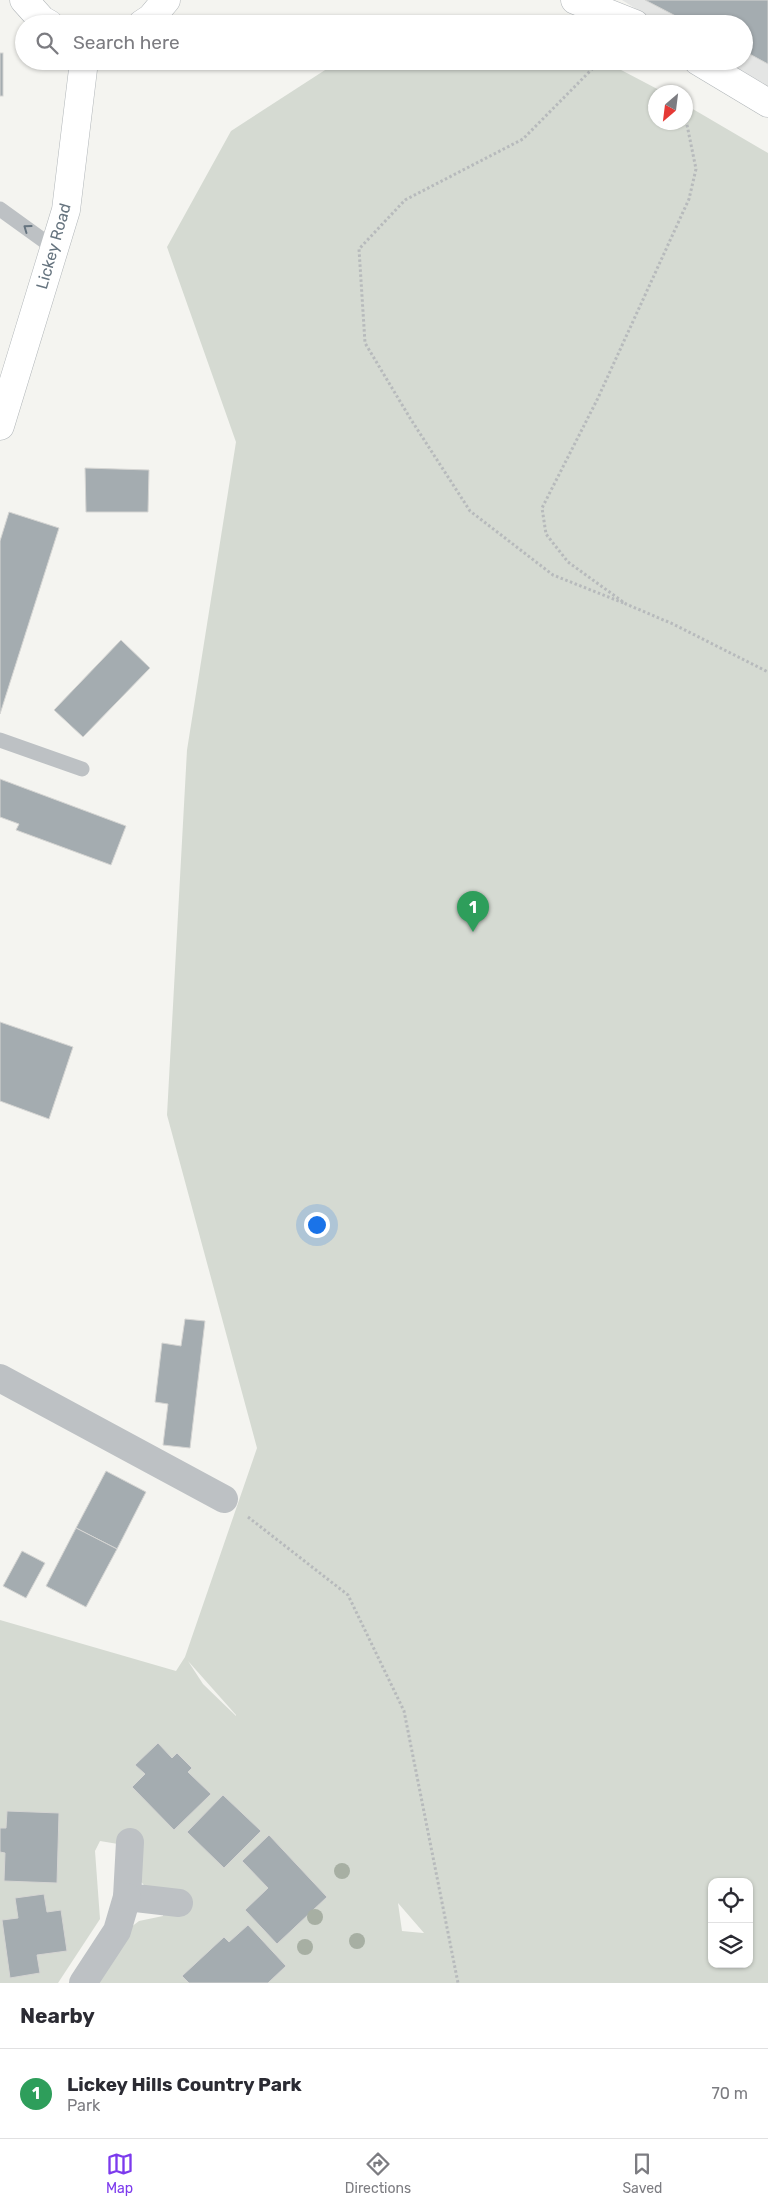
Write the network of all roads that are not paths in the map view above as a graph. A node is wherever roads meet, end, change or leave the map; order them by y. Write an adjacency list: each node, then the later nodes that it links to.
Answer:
1 (166, 0): 5 (main road)
2 (575, 0): 6 (main road)
3 (22, 1): 4 (main road)
4 (37, 15)
5 (154, 15)
6 (612, 15)
7 (83, 70): 11 (main road, Lickey Road)
8 (713, 70): 9 (main road)
9 (768, 103)
10 (0, 209): 11 (lane, one-way to 10)
11 (54, 248): 12 (main road, Lickey Road)
12 (0, 426)
13 (0, 740): 14 (lane)
14 (82, 769)
15 (0, 1378): 16 (street)
16 (224, 1498)
17 (130, 1842): 18 (street)
18 (127, 1897): 19 (street); 20 (street)
19 (179, 1903)
20 (83, 1983)

